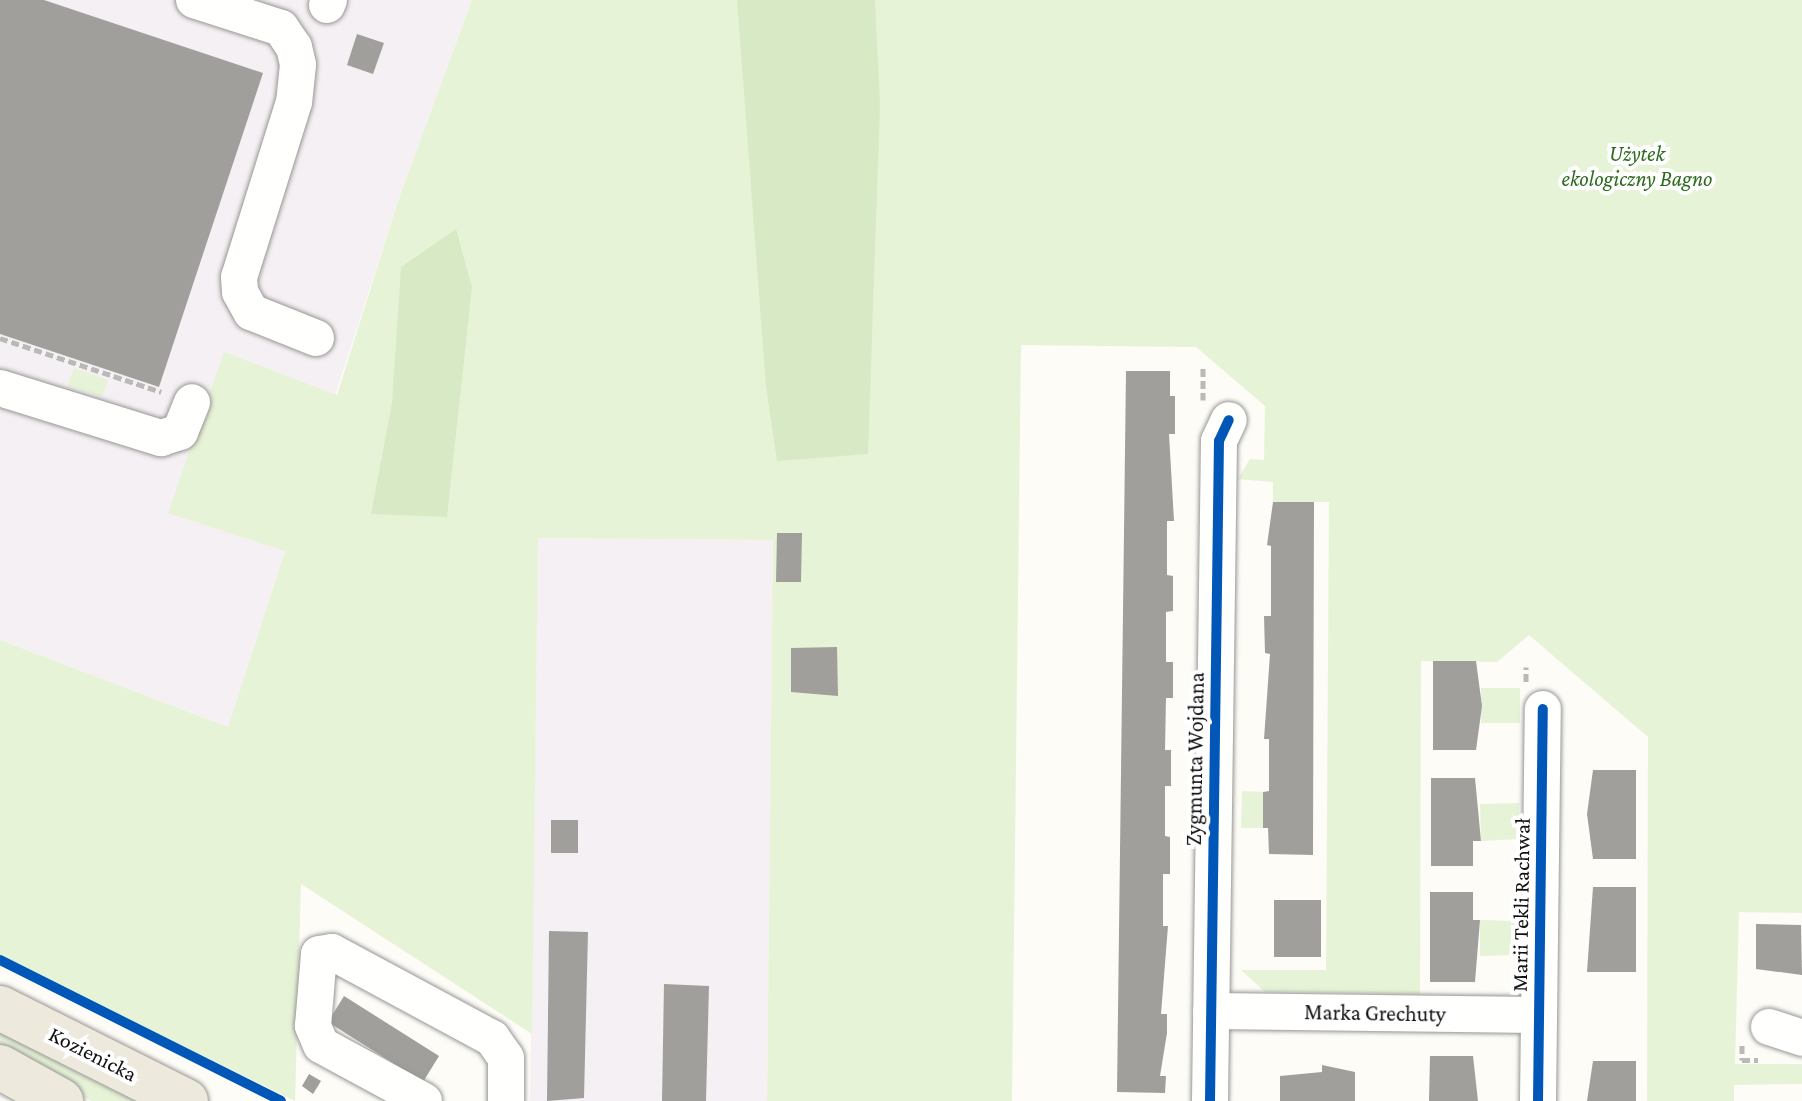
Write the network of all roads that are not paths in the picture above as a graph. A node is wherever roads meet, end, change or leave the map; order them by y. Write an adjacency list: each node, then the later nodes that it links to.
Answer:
1 (194, 0): 2 (street)
2 (316, 338)
3 (0, 388): 4 (street)
4 (192, 402)
5 (1229, 420): 8 (street, Zygmunta Wojdana)
6 (1534, 703): 9 (street, Marii Tekli Rachwał)
7 (0, 1008): 12 (main road, Kozienicka)
8 (1211, 1011): 9 (street, Marka Grechuty); 15 (street, Zygmunta Wojdana)
9 (1539, 1015): 16 (street, Marii Tekli Rachwał)
10 (0, 1067): 11 (main road)
11 (61, 1101)
12 (186, 1101)
13 (424, 1101): 14 (street)
14 (506, 1101)
15 (1210, 1101)
16 (1538, 1101)

